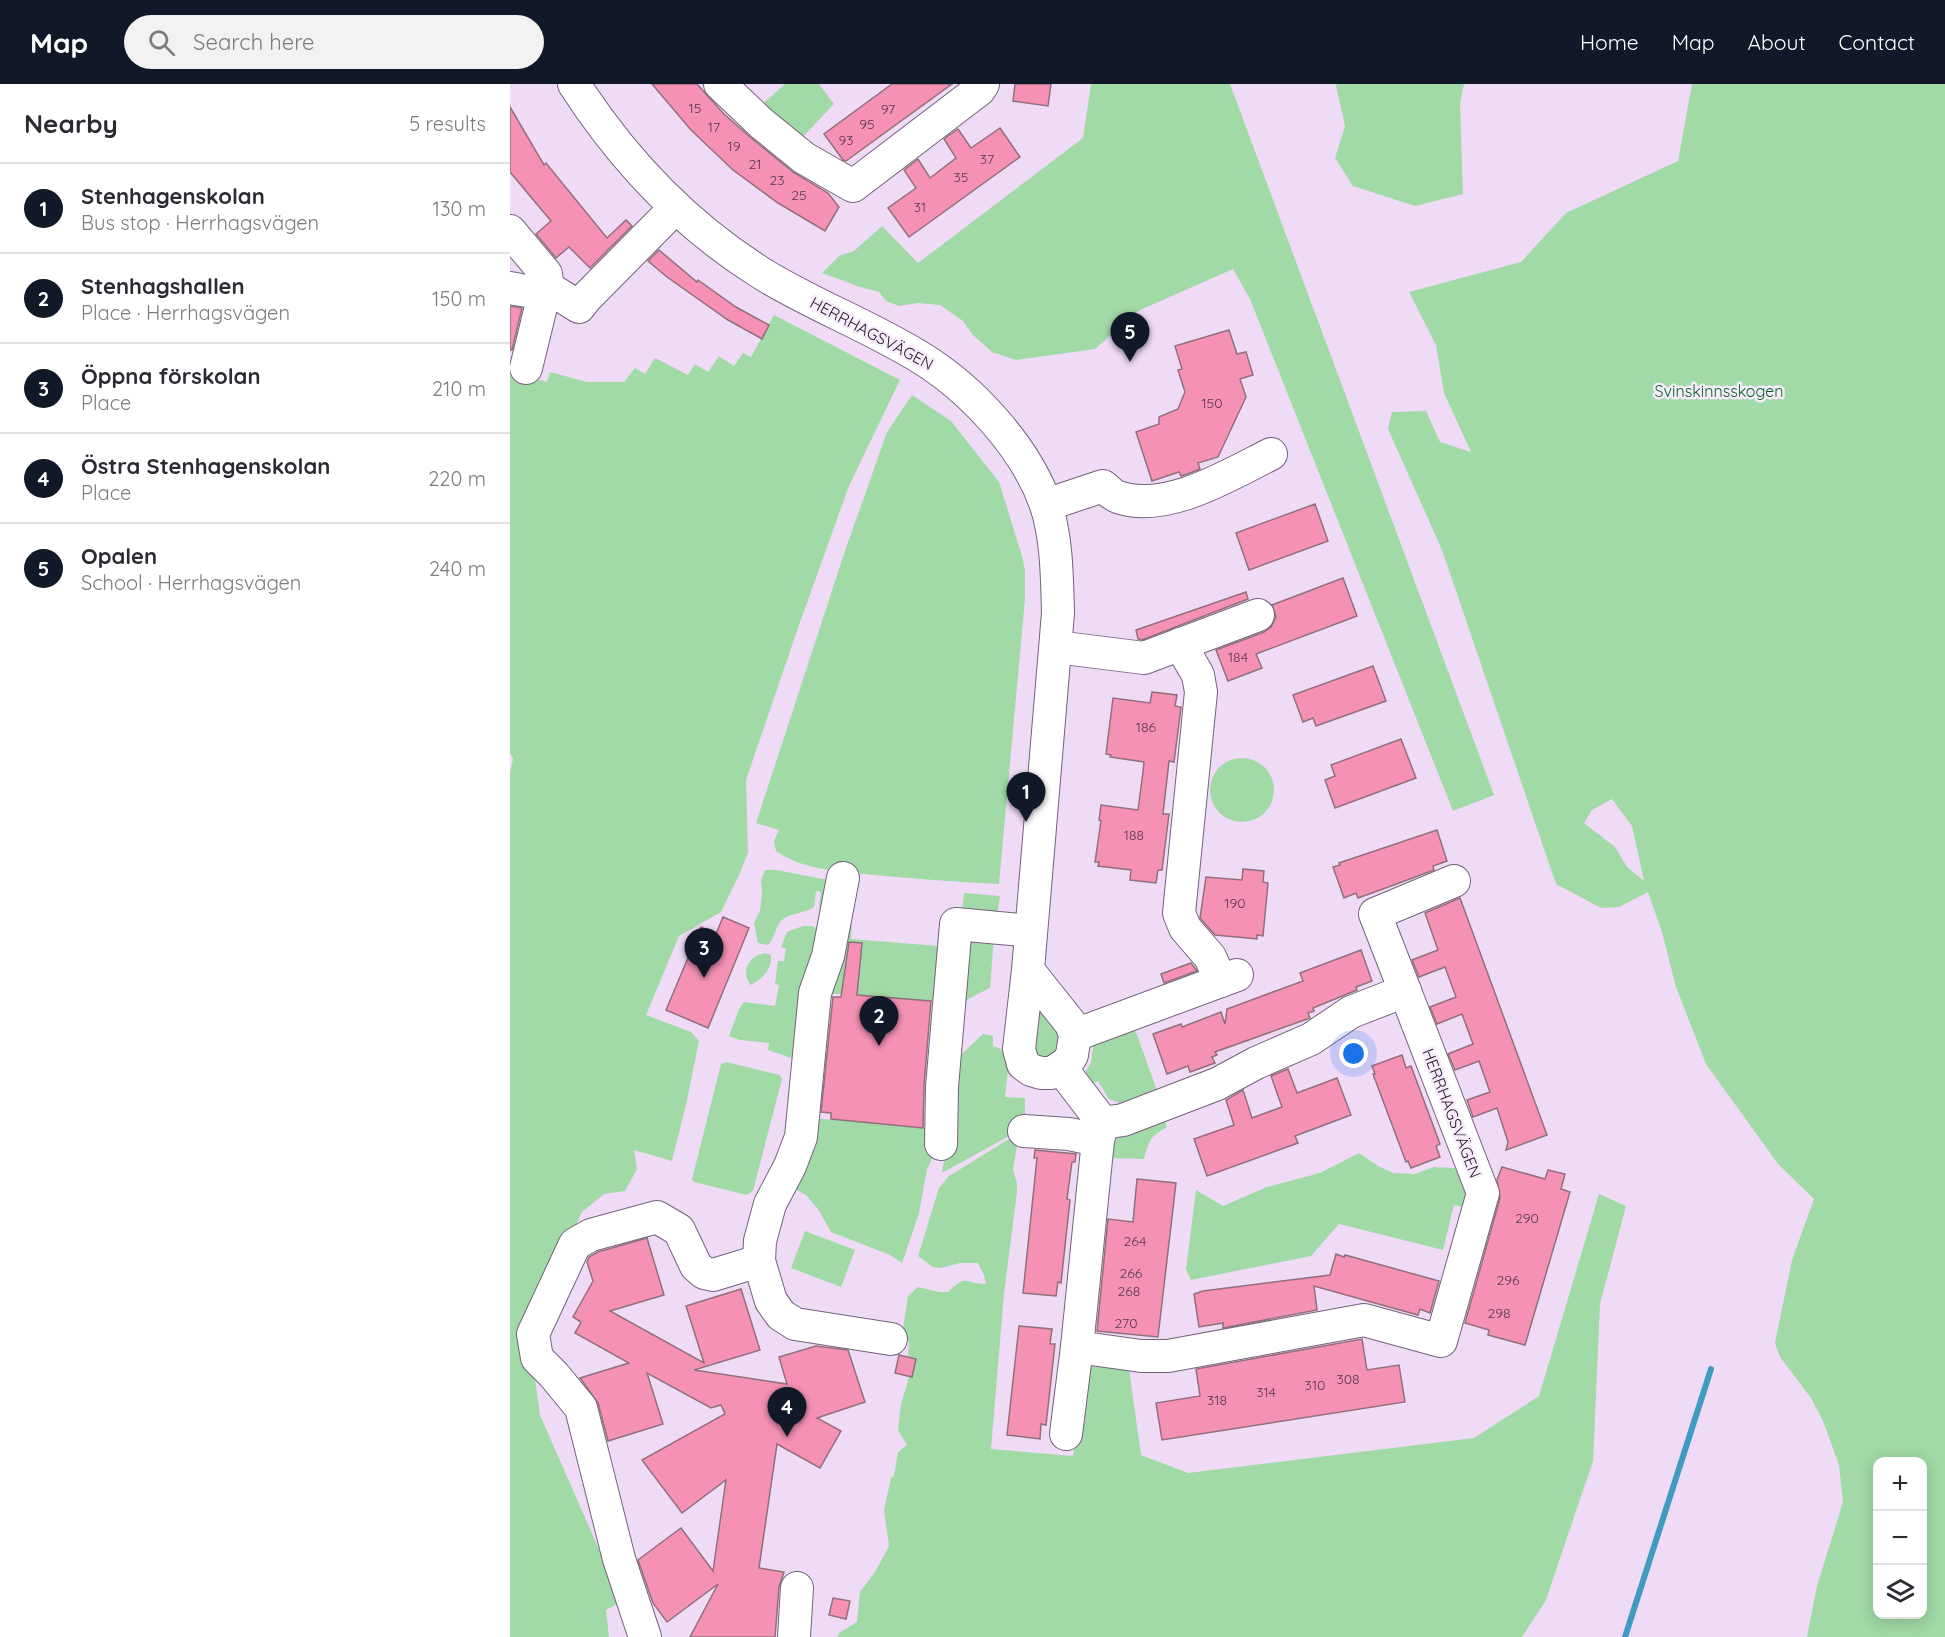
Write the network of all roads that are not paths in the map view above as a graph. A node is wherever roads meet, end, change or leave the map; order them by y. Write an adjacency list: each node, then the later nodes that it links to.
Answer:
1 (574, 84): 4 (street, HERRHAGSVÄGEN)
2 (720, 84): 3 (street)
3 (983, 84)
4 (675, 208): 6 (street); 10 (street, HERRHAGSVÄGEN)
5 (510, 231): 6 (street)
6 (547, 287): 7 (street); 8 (street)
7 (510, 288)
8 (526, 368)
9 (1271, 454): 10 (street)
10 (1046, 505): 13 (street, HERRHAGSVÄGEN)
11 (1258, 615): 12 (street)
12 (1180, 644): 13 (street); 19 (street)
13 (1056, 647): 16 (street, HERRHAGSVÄGEN)
14 (843, 878): 24 (street)
15 (1454, 881): 18 (street, HERRHAGSVÄGEN)
16 (1031, 931): 17 (street, HERRHAGSVÄGEN); 23 (street)
17 (1028, 970): 19 (street); 20 (street, HERRHAGSVÄGEN)
18 (1405, 991): 22 (street); 26 (street, HERRHAGSVÄGEN)
19 (1075, 1035): 20 (street)
20 (1061, 1068): 22 (street)
21 (1024, 1131): 22 (street)
22 (1101, 1131): 26 (street)
23 (941, 1144)
24 (759, 1261): 25 (street); 29 (street)
25 (891, 1340)
26 (1077, 1347): 27 (street)
27 (1066, 1434)
28 (797, 1588): 30 (street)
29 (645, 1637)
30 (794, 1637)

